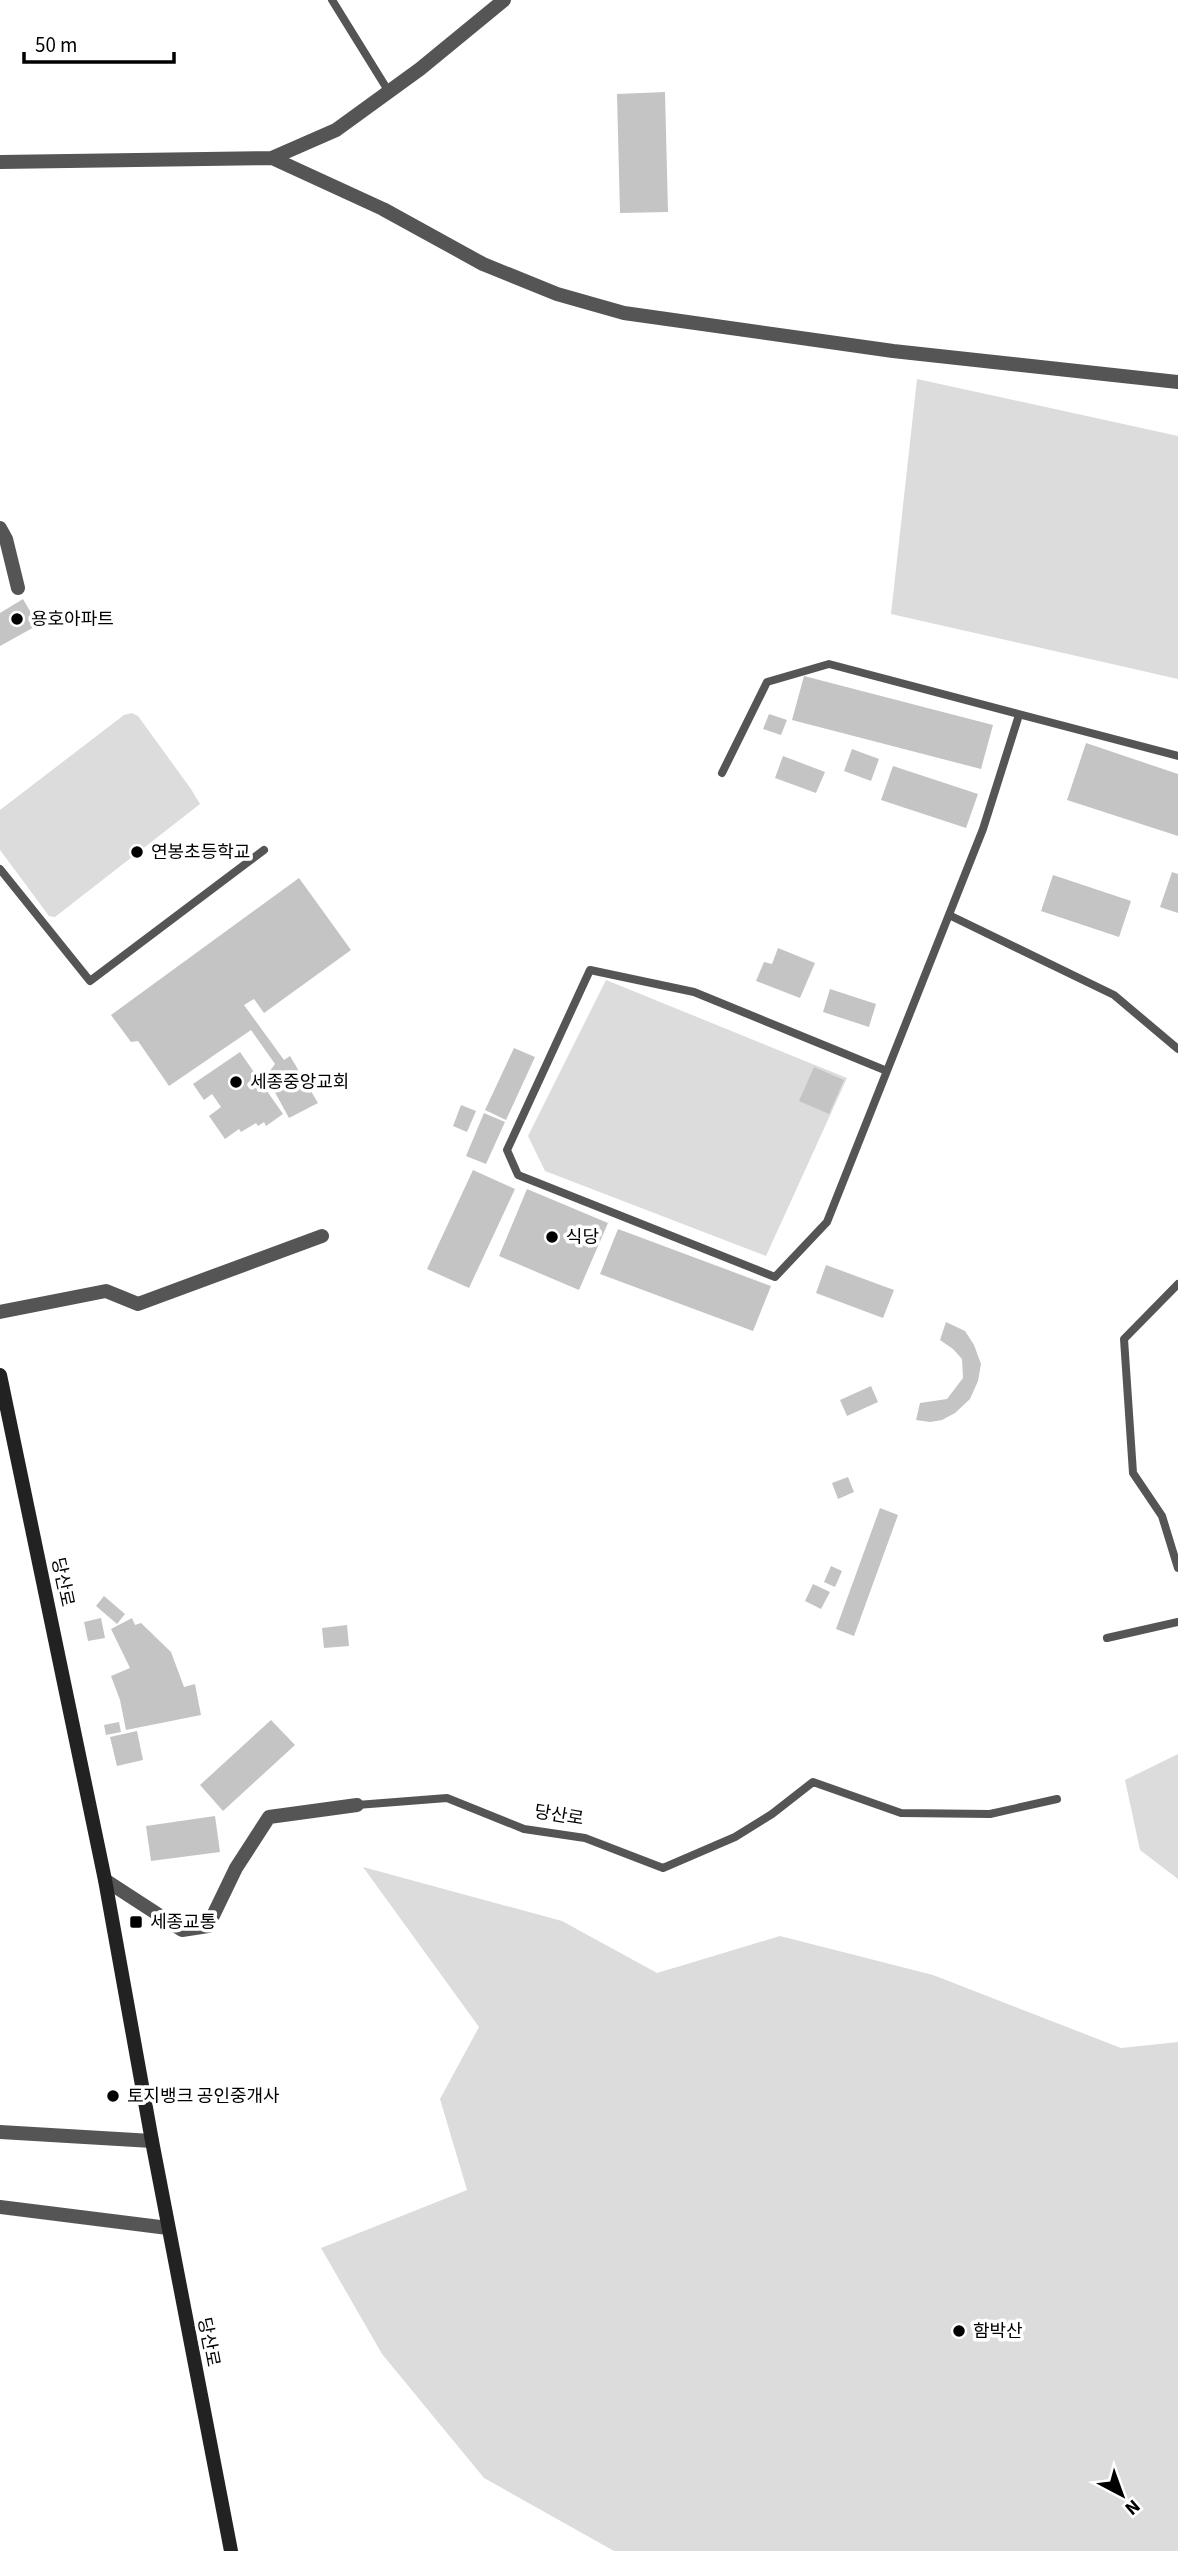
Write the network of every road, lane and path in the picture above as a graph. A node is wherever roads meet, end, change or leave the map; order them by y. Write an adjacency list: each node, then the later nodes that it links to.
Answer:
1 (332, 0): 3 (lane)
2 (504, 0): 3 (street)
3 (389, 92): 4 (street)
4 (272, 158): 5 (street); 6 (street)
5 (0, 162)
6 (1178, 382)
7 (0, 528): 8 (street)
8 (19, 588)
9 (1019, 715): 10 (lane); 11 (lane); 14 (lane)
10 (1178, 756)
11 (722, 773)
12 (264, 850): 13 (lane)
13 (0, 869)
14 (949, 915): 15 (lane); 16 (lane)
15 (1178, 1049)
16 (887, 1071): 16 (lane)
17 (322, 1236): 19 (street)
18 (1178, 1284): 21 (lane)
19 (0, 1312)
20 (0, 1375): 26 (main road, 당산로)
21 (1178, 1568)
22 (1178, 1622): 23 (lane)
23 (1107, 1638)
24 (1057, 1798): 25 (lane, 당산로)
25 (357, 1805): 26 (street, 당산로)
26 (106, 1880): 28 (main road, 당산로)
27 (0, 2132): 28 (street)
28 (152, 2141): 30 (main road, 당산로)
29 (0, 2207): 30 (street)
30 (168, 2228): 31 (main road, 당산로)
31 (231, 2551)

